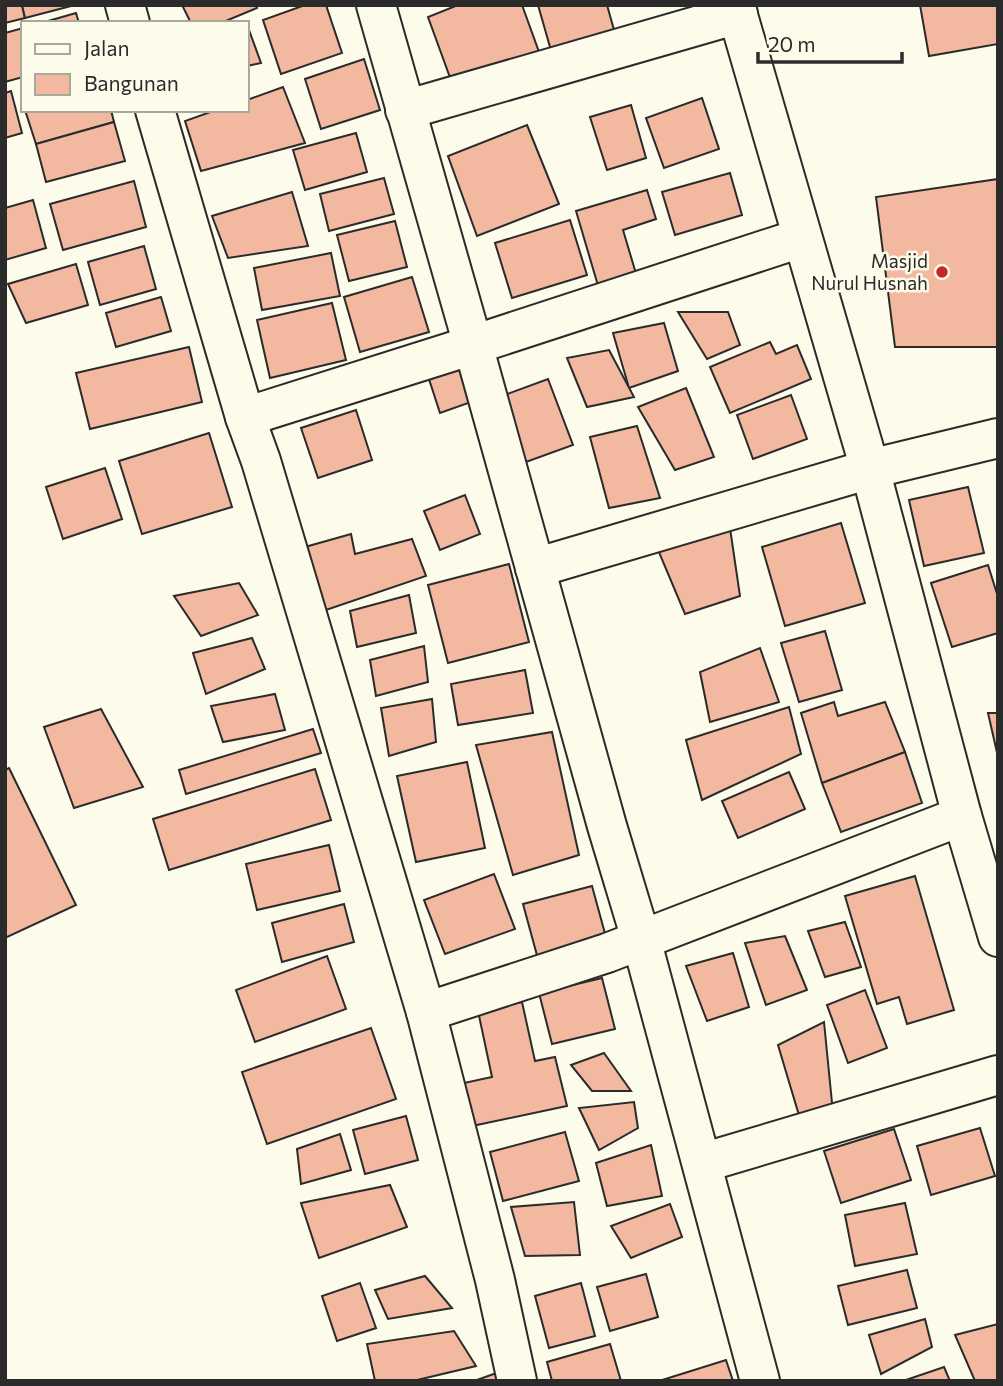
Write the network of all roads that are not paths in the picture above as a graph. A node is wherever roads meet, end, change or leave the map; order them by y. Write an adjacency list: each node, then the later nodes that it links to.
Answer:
1 (376, 5): 3 (street)
2 (736, 10): 3 (street); 5 (street)
3 (405, 110): 6 (street)
4 (156, 112): 7 (street)
5 (802, 238): 6 (street); 9 (street)
6 (473, 345): 7 (street); 10 (street)
7 (245, 417): 14 (street)
8 (998, 438): 9 (street)
9 (870, 469): 10 (street); 11 (street)
10 (535, 568): 13 (street)
11 (962, 816): 12 (street); 13 (street)
12 (998, 937)
13 (641, 939): 14 (street); 16 (street)
14 (426, 1012): 17 (street)
15 (998, 1075): 16 (street)
16 (702, 1163): 18 (street)
17 (517, 1381)
18 (761, 1381)

